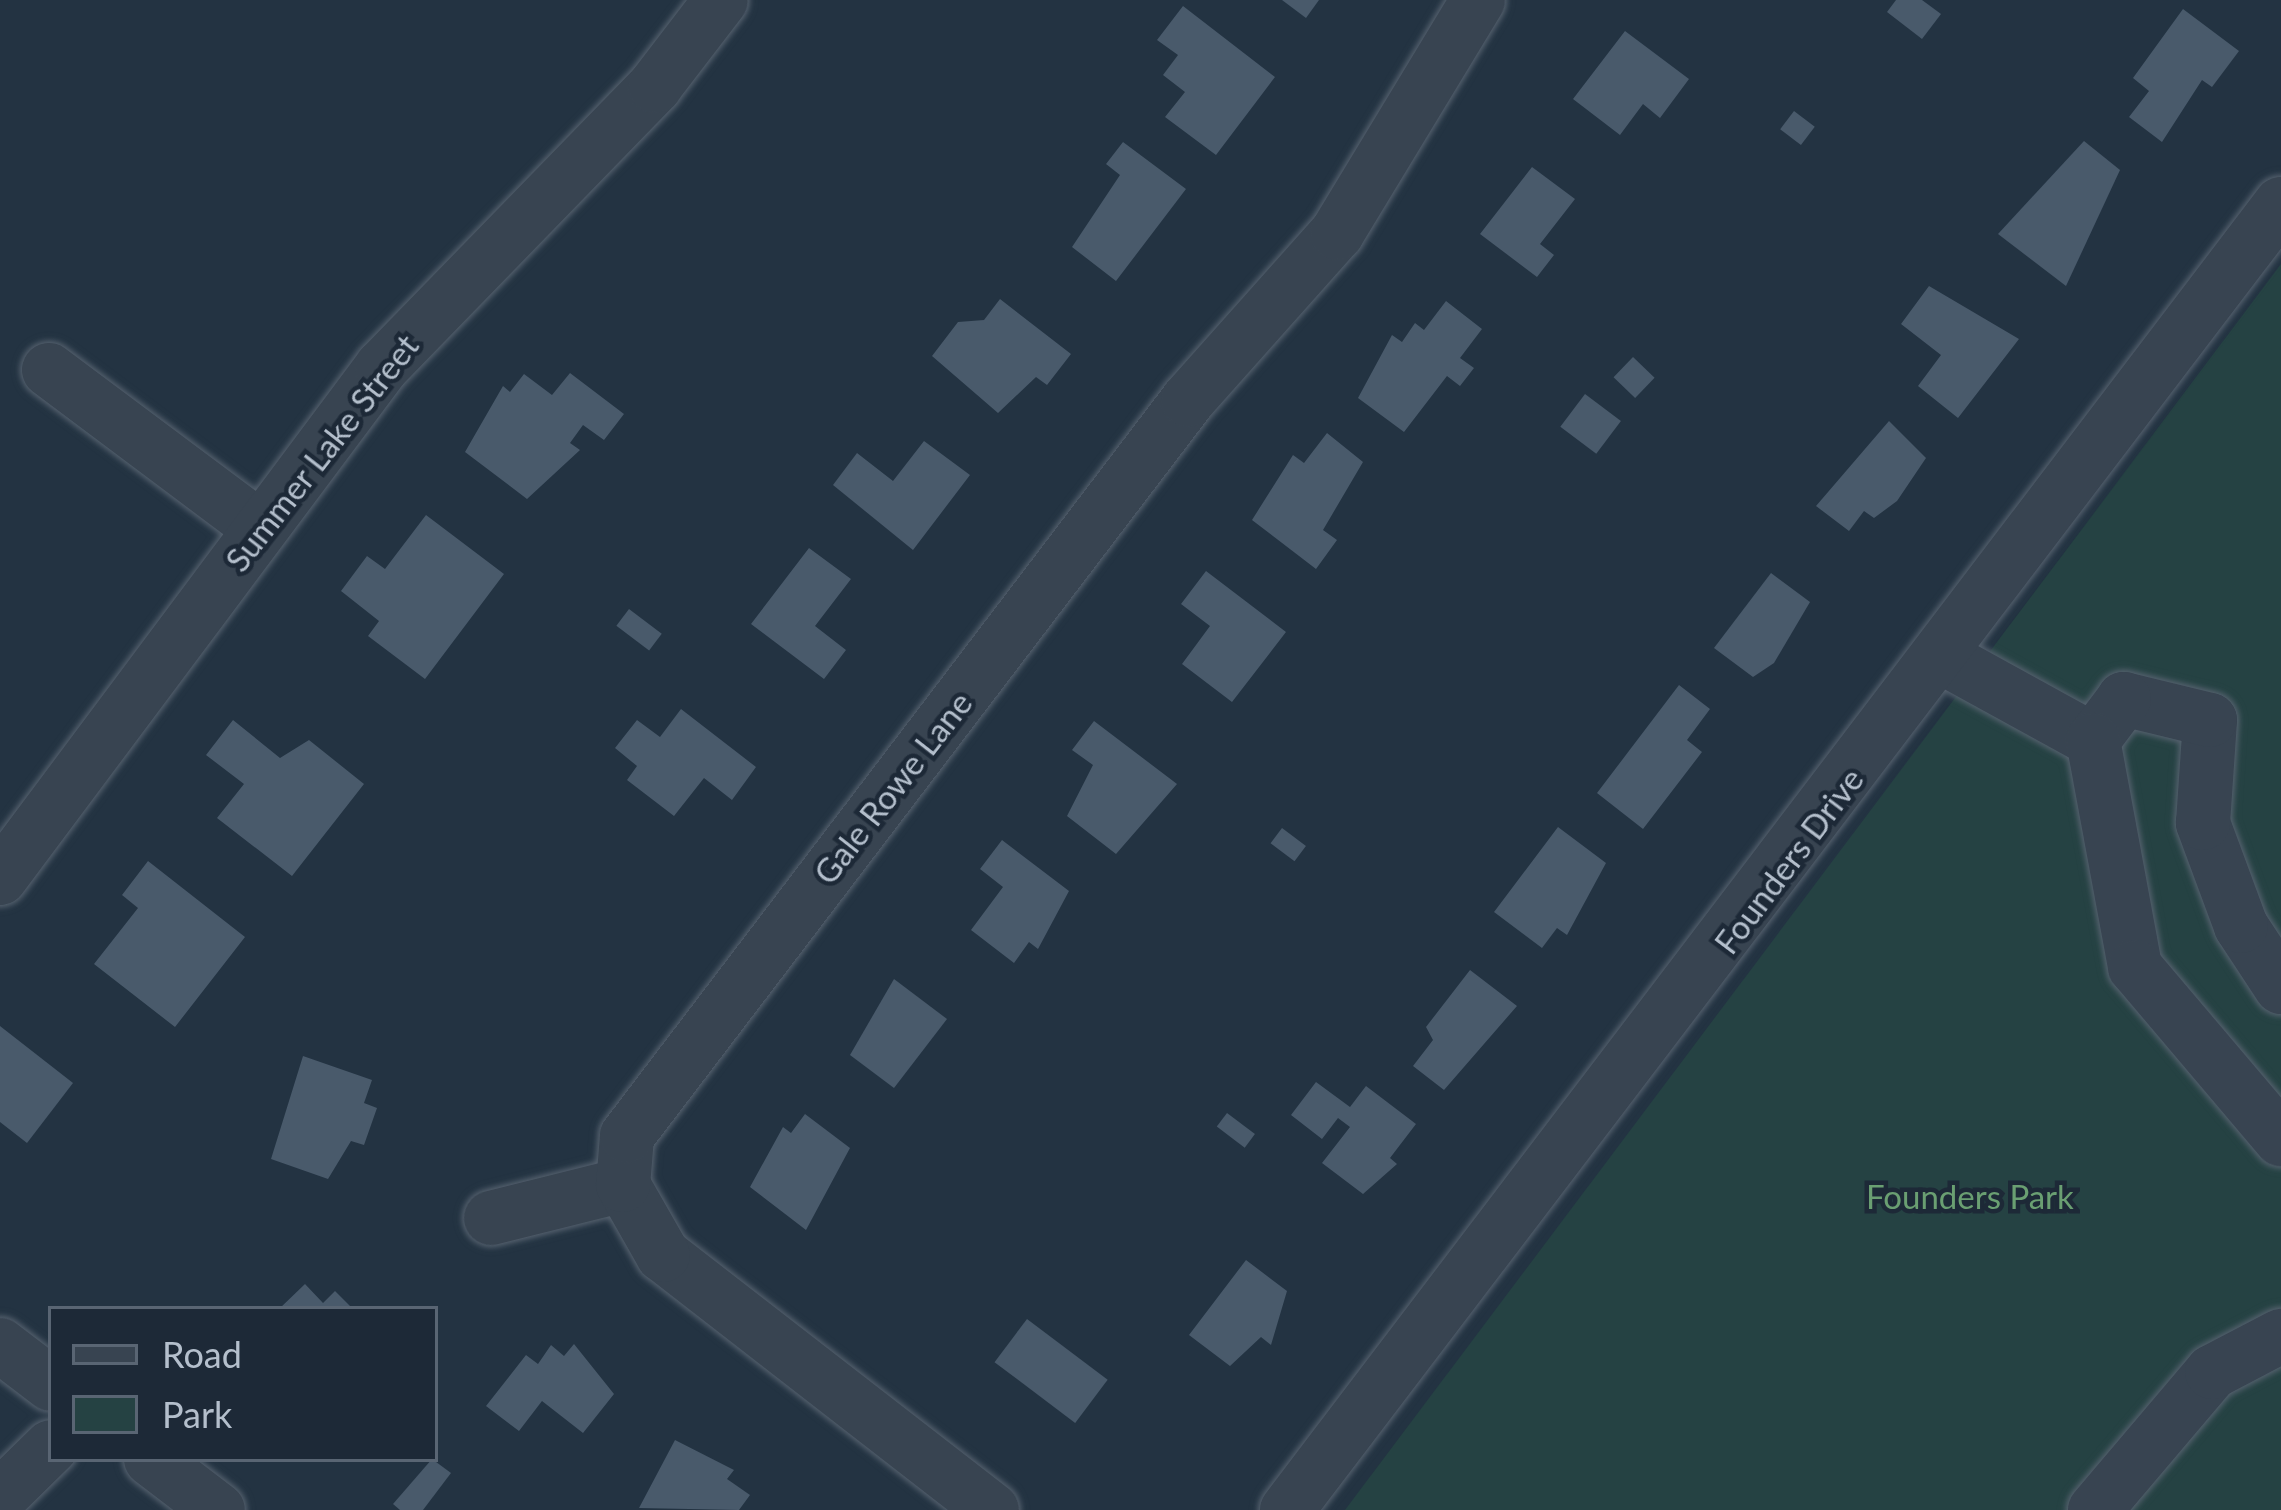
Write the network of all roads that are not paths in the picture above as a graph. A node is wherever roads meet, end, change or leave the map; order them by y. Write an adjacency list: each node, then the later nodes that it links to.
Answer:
1 (721, 0): 5 (street, Summer Lake Street)
2 (1478, 0): 11 (street, Gale Rowe Lane)
3 (2281, 204): 6 (street, Founders Drive)
4 (49, 370): 5 (street)
5 (256, 525): 8 (street, Summer Lake Street)
6 (1942, 657): 7 (street); 23 (street, Founders Drive)
7 (2093, 740): 9 (street); 10 (street)
8 (0, 878)
9 (2281, 987)
10 (2281, 1139)
11 (623, 1185): 12 (street); 22 (street)
12 (491, 1218)
13 (2281, 1336): 24 (street)
14 (0, 1345): 15 (street)
15 (48, 1382)
16 (48, 1450): 19 (street)
17 (67, 1462): 20 (street)
18 (155, 1462): 21 (street)
19 (0, 1497)
20 (46, 1510)
21 (218, 1510)
22 (992, 1510)
23 (1287, 1510)
24 (2095, 1510)

